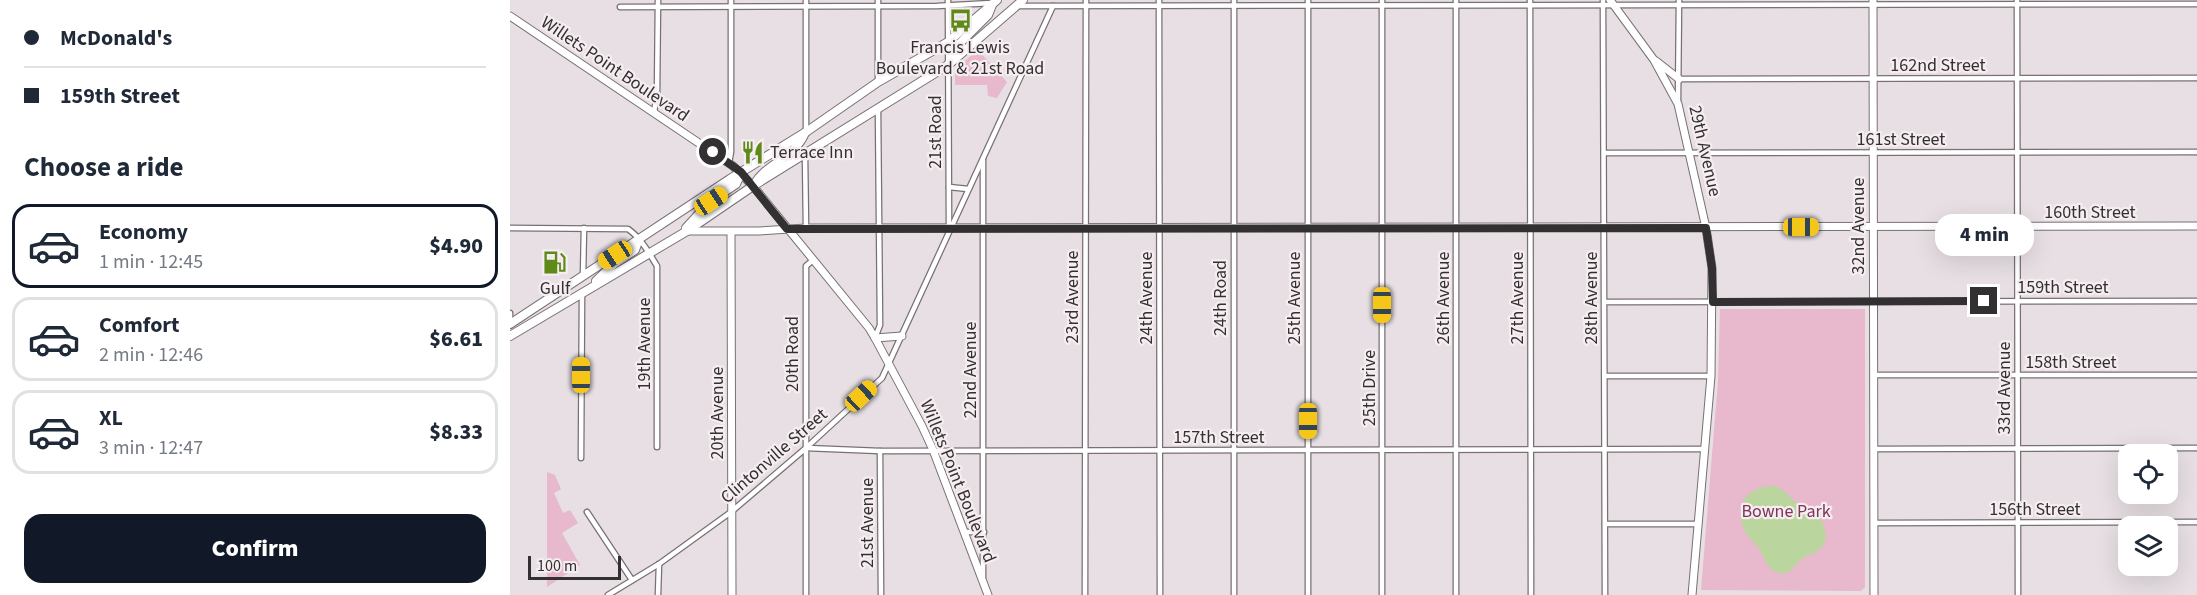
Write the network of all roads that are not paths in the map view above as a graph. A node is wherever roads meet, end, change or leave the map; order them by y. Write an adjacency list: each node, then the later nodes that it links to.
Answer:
1 (657, 0): 20 (street)
2 (1023, 0): 21 (main road)
3 (948, 2): 4 (street); 12 (street); 25 (street, 21st Road)
4 (995, 2): 25 (main road); 27 (main road)
5 (1086, 2): 13 (street); 22 (street); 62 (street, 23rd Avenue)
6 (1456, 2): 7 (street); 16 (street); 52 (street, 26th Avenue)
7 (1530, 2): 17 (street); 53 (street, 27th Avenue)
8 (1873, 2): 9 (street); 18 (street); 31 (street, 32nd Avenue)
9 (2017, 2): 19 (street); 28 (street, 33rd Avenue)
10 (731, 3): 11 (street); 20 (street); 44 (street)
11 (806, 3): 12 (street); 36 (street)
12 (878, 3): 32 (street)
13 (1159, 3): 14 (street); 63 (street, 24th Avenue)
14 (1234, 3): 15 (street); 64 (street, 24th Road)
15 (1308, 3): 16 (street); 65 (street, 25th Avenue)
16 (1382, 3): 51 (street, 25th Drive)
17 (1608, 3): 18 (street); 26 (street); 38 (street, 28th Avenue)
18 (1679, 3): 30 (street, 29th Avenue)
19 (2197, 4)
20 (658, 6): 23 (street); 35 (street)
21 (1016, 6): 22 (street); 27 (main road)
22 (1053, 6): 43 (street, Clintonville Street)
23 (620, 7)
24 (510, 16): 35 (street, Willets Point Boulevard)
25 (948, 42): 27 (street, 21st Road); 32 (main road)
26 (1654, 60): 30 (street); 33 (street)
27 (948, 65): 34 (main road); 47 (street, 21st Road)
28 (2017, 78): 29 (street, 162nd Street); 31 (street, 162nd Street); 41 (street, 33rd Avenue)
29 (2197, 78)
30 (1679, 79): 31 (street, 162nd Street); 33 (street, 29th Avenue)
31 (1873, 79): 40 (street, 32nd Avenue)
32 (878, 82): 36 (main road)
33 (1678, 104): 39 (street, 29th Avenue)
34 (878, 108): 42 (main road); 59 (street)
35 (654, 112): 44 (street, Willets Point Boulevard)
36 (806, 132): 45 (main road); 46 (main road)
37 (2197, 152): 41 (street, 161st Street)
38 (1604, 153): 39 (street, 161st Street); 54 (street, 28th Avenue)
39 (1690, 153): 40 (street, 161st Street); 66 (street, 29th Avenue)
40 (1873, 153): 41 (street, 161st Street); 55 (street, 32nd Avenue)
41 (2017, 153): 49 (street, 33rd Avenue)
42 (805, 155): 46 (main road); 58 (street)
43 (983, 158): 48 (street, Clintonville Street); 61 (street, 22nd Avenue)
44 (729, 163): 45 (street, Willets Point Boulevard)
45 (741, 172): 46 (street, Willets Point Boulevard); 69 (main road); 70 (main road)
46 (753, 186): 67 (street, Willets Point Boulevard); 69 (main road)
47 (949, 187): 48 (street); 60 (street, 21st Road)
48 (968, 189): 60 (street, Clintonville Street)
49 (2017, 226): 50 (street, 160th Street); 55 (street, 160th Street); 76 (street, 33rd Avenue)
50 (2197, 226)
51 (1382, 227): 52 (street, 160th Street); 65 (street, 160th Street); 103 (street, 25th Drive)
52 (1456, 227): 53 (street, 160th Street); 104 (street, 26th Avenue)
53 (1530, 227): 54 (street, 160th Street); 105 (street, 27th Avenue)
54 (1604, 227): 66 (street, 160th Street); 77 (street, 28th Avenue)
55 (1873, 227): 66 (street, 160th Street); 75 (street, 32nd Avenue)
56 (510, 228): 57 (street)
57 (584, 228): 70 (street); 72 (street)
58 (806, 228): 59 (street, 160th Street); 67 (street, 160th Street)
59 (880, 228): 60 (street, 160th Street); 83 (street)
60 (949, 228): 61 (street, 160th Street); 82 (street, Clintonville Street)
61 (983, 228): 62 (street, 160th Street); 98 (street, 22nd Avenue)
62 (1085, 228): 63 (street, 160th Street); 99 (street, 23rd Avenue)
63 (1160, 228): 64 (street, 160th Street); 100 (street, 24th Avenue)
64 (1234, 228): 65 (street, 160th Street); 101 (street, 24th Road)
65 (1308, 228): 102 (street, 25th Avenue)
66 (1706, 228): 78 (street, 29th Avenue)
67 (787, 229): 68 (street, 160th Street); 71 (street, Willets Point Boulevard)
68 (731, 232): 69 (street, 160th Street); 109 (street, 20th Avenue)
69 (684, 233): 70 (main road)
70 (644, 246): 72 (main road); 73 (main road); 73 (main road); 90 (street, 19th Avenue)
71 (813, 260): 83 (street, Willets Point Boulevard); 91 (street, 20th Road)
72 (583, 276): 80 (main road)
73 (582, 293): 81 (main road); 107 (street)
74 (2197, 300): 76 (street, 159th Street)
75 (1873, 301): 76 (street, 159th Street); 78 (street, 159th Street); 85 (street, 32nd Avenue)
76 (2018, 301): 86 (street, 33rd Avenue)
77 (1605, 302): 78 (street, 159th Street); 88 (street, 28th Avenue)
78 (1713, 302): 89 (street, 29th Avenue)
79 (510, 313): 80 (street)
80 (510, 323)
81 (510, 336)
82 (902, 336): 83 (street); 84 (street, Clintonville Street)
83 (875, 338): 84 (street, Willets Point Boulevard)
84 (888, 363): 91 (street, Clintonville Street); 97 (street, Willets Point Boulevard)
85 (1873, 375): 86 (street, 158th Street); 94 (street, 32nd Avenue)
86 (2018, 375): 87 (street, 158th Street); 95 (street, 33rd Avenue)
87 (2197, 375)
88 (1605, 376): 89 (street); 106 (street, 28th Avenue)
89 (1711, 376): 93 (street, 29th Avenue)
90 (657, 447)
91 (806, 448): 96 (street, 157th Street); 109 (street, Clintonville Street); 123 (street, 20th Road)
92 (2197, 448): 95 (street)
93 (1705, 449): 106 (street, 157th Street); 114 (street, 29th Avenue)
94 (1874, 449): 95 (street); 112 (street, 32nd Avenue)
95 (2018, 449): 110 (street, 33rd Avenue)
96 (880, 450): 97 (street, 157th Street); 124 (street, 21st Avenue)
97 (933, 450): 98 (street, 157th Street); 115 (street, Willets Point Boulevard)
98 (983, 450): 99 (street, 157th Street); 116 (street, 22nd Avenue)
99 (1085, 450): 100 (street, 157th Street); 126 (street, 23rd Avenue)
100 (1160, 450): 101 (street, 157th Street); 127 (street, 24th Avenue)
101 (1234, 450): 102 (street, 157th Street); 128 (street, 24th Road)
102 (1308, 450): 103 (street, 157th Street); 129 (street, 25th Avenue)
103 (1382, 450): 104 (street, 157th Street); 130 (street, 25th Drive)
104 (1456, 450): 105 (street, 157th Street); 131 (street, 26th Avenue)
105 (1530, 450): 106 (street, 157th Street); 132 (street, 27th Avenue)
106 (1605, 450): 113 (street, 28th Avenue)
107 (581, 458)
108 (587, 512): 118 (street)
109 (731, 512): 117 (street, Clintonville Street); 122 (street, 20th Avenue)
110 (2018, 522): 111 (street, 156th Street); 112 (street, 156th Street); 136 (street, 33rd Avenue)
111 (2197, 522)
112 (1874, 523): 135 (street, 32nd Avenue)
113 (1605, 524): 114 (street); 133 (street, 28th Avenue)
114 (1699, 524): 134 (street, 29th Avenue)
115 (964, 532): 116 (street); 119 (street, Willets Point Boulevard)
116 (984, 532): 119 (street, 22nd Avenue)
117 (658, 564): 118 (street, Clintonville Street); 121 (street)
118 (632, 580): 120 (street, Clintonville Street)
119 (983, 583): 125 (street, Willets Point Boulevard)
120 (608, 595)
121 (658, 595)
122 (732, 595)
123 (806, 595)
124 (881, 595)
125 (988, 595)
126 (1086, 595)
127 (1160, 595)
128 (1234, 595)
129 (1308, 595)
130 (1382, 595)
131 (1456, 595)
132 (1531, 595)
133 (1605, 595)
134 (1692, 595)
135 (1874, 595)
136 (2018, 595)

